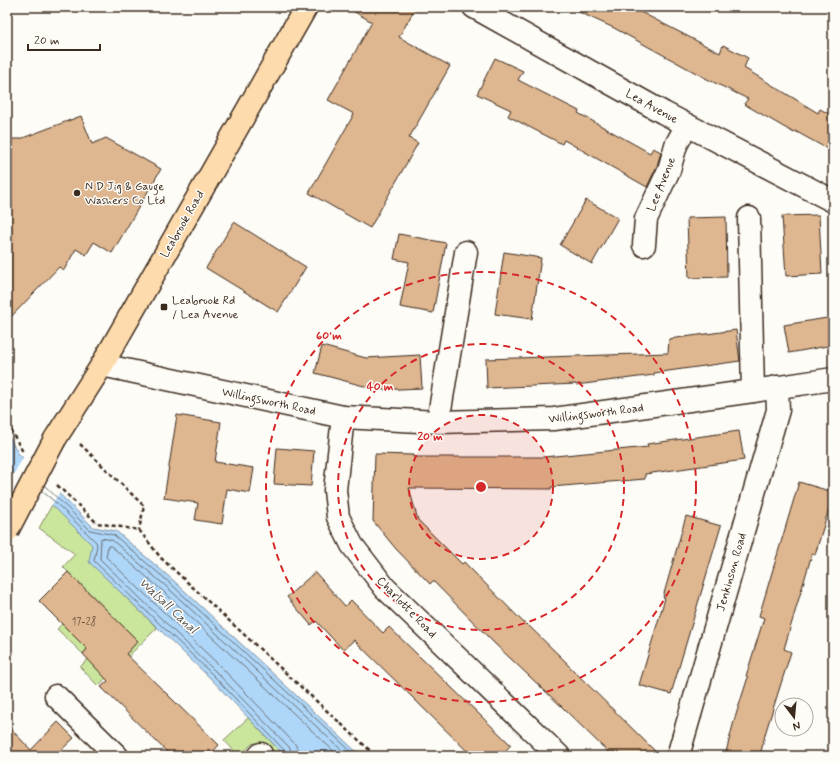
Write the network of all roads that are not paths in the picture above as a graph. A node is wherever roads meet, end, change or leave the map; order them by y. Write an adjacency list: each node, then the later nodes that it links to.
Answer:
1 (306, 7): 8 (main road, Leabrook Road)
2 (474, 7): 3 (street, Lea Avenue)
3 (687, 125): 4 (street, Lea Avenue); 6 (street, Lee Avenue)
4 (833, 201)
5 (749, 218): 11 (street)
6 (644, 245)
7 (466, 252): 13 (street)
8 (102, 365): 12 (street, Willingsworth Road); 14 (main road, Leabrook Road, bridge)
9 (833, 379): 10 (street, Willingsworth Road)
10 (777, 387): 11 (street, Willingsworth Road); 18 (street, Jenkinson Road)
11 (753, 391): 13 (street, Willingsworth Road)
12 (343, 417): 13 (street, Willingsworth Road); 17 (street, Charlotte Road)
13 (438, 422)
14 (7, 531)
15 (56, 696): 16 (street)
16 (110, 754)
17 (559, 756)
18 (678, 756)

